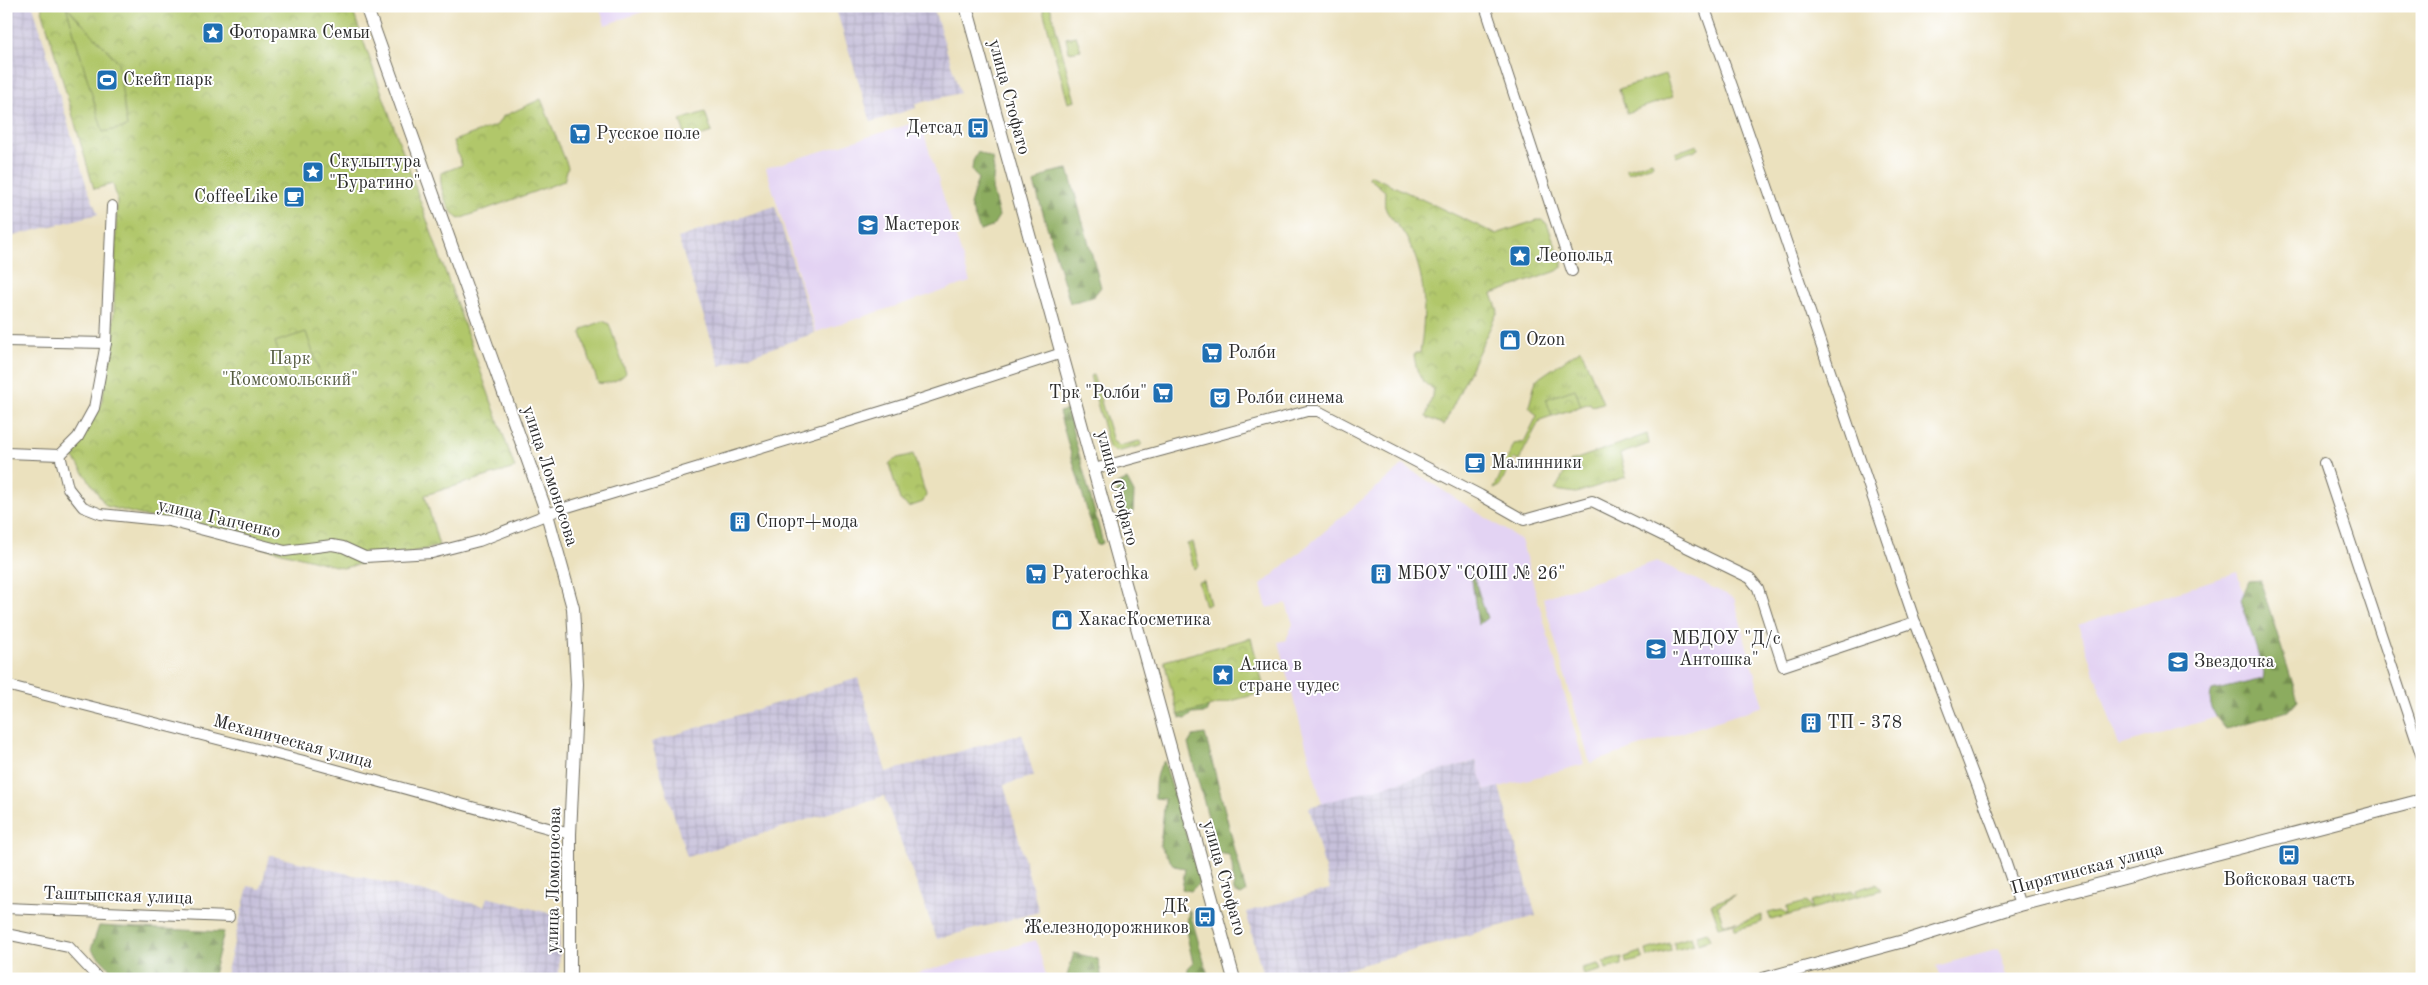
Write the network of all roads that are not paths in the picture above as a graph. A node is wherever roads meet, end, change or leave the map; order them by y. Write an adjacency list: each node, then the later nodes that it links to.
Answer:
1 (366, 6): 14 (street, улица Ломоносова)
2 (966, 6): 9 (street, улица Стофато)
3 (1485, 6): 6 (street)
4 (1704, 6): 15 (street)
5 (112, 206): 8 (street)
6 (1572, 271)
7 (6, 341): 8 (street)
8 (106, 343): 11 (street)
9 (1062, 353): 13 (street, улица Стофато); 14 (street, улица Гапченко)
10 (6, 453): 11 (street)
11 (60, 456): 14 (street, улица Гапченко)
12 (2324, 463): 17 (street)
13 (1094, 469): 15 (street); 26 (street, улица Стофато)
14 (546, 514): 19 (street, улица Ломоносова)
15 (1915, 622): 20 (street)
16 (6, 685): 19 (street, Механическая улица)
17 (2422, 757)
18 (2422, 800): 20 (street, Пирятинская улица)
19 (570, 834): 25 (street, улица Ломоносова)
20 (2020, 905): 27 (street, Пирятинская улица)
21 (6, 908): 22 (street, Таштыпская улица)
22 (229, 917)
23 (6, 934): 24 (street)
24 (99, 979)
25 (570, 979)
26 (1234, 979)
27 (1763, 979)

